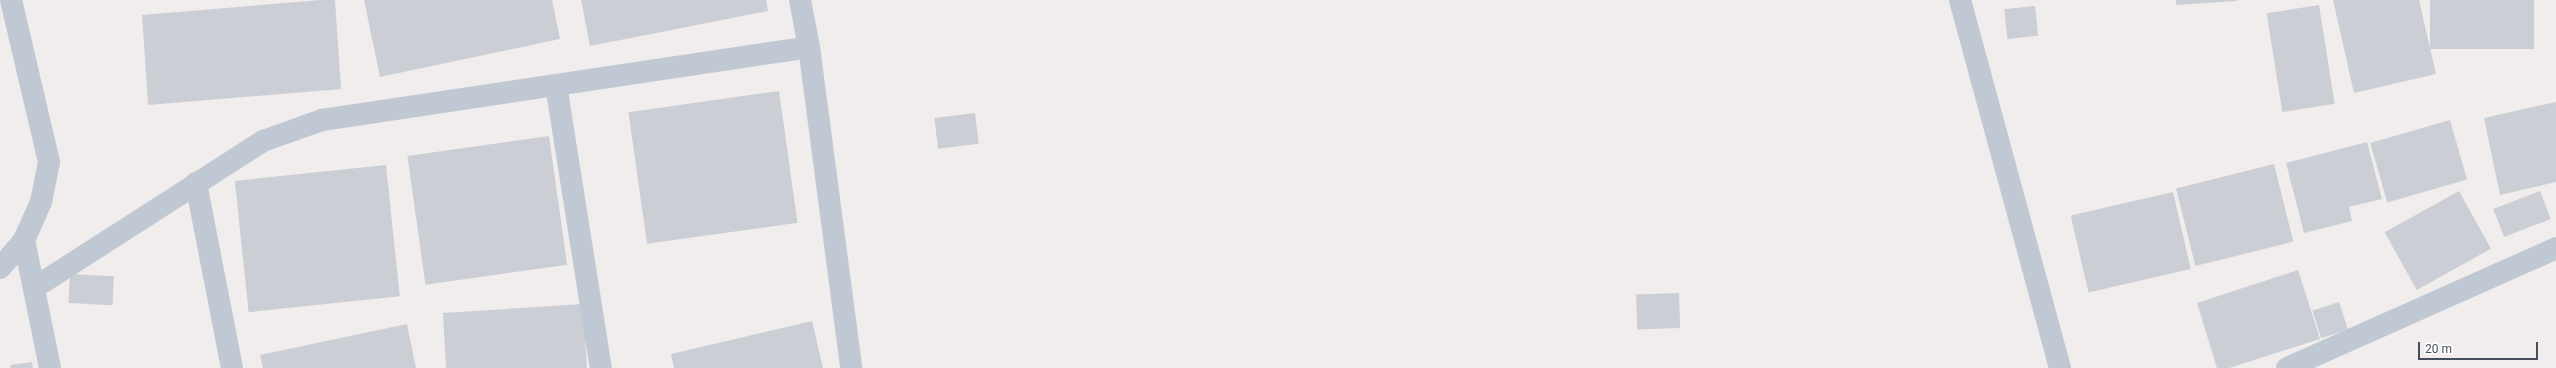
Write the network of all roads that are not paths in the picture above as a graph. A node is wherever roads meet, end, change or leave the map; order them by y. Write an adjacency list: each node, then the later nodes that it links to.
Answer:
1 (11, 0): 7 (street)
2 (800, 0): 4 (street)
3 (1960, 0): 15 (street)
4 (808, 47): 5 (street); 14 (street)
5 (556, 85): 6 (street); 13 (street)
6 (196, 183): 10 (street); 12 (street)
7 (24, 240): 9 (street); 10 (street)
8 (2556, 248): 16 (street)
9 (0, 268)
10 (34, 288): 11 (street)
11 (50, 368)
12 (232, 368)
13 (601, 368)
14 (851, 368)
15 (2060, 368)
16 (2286, 368)

